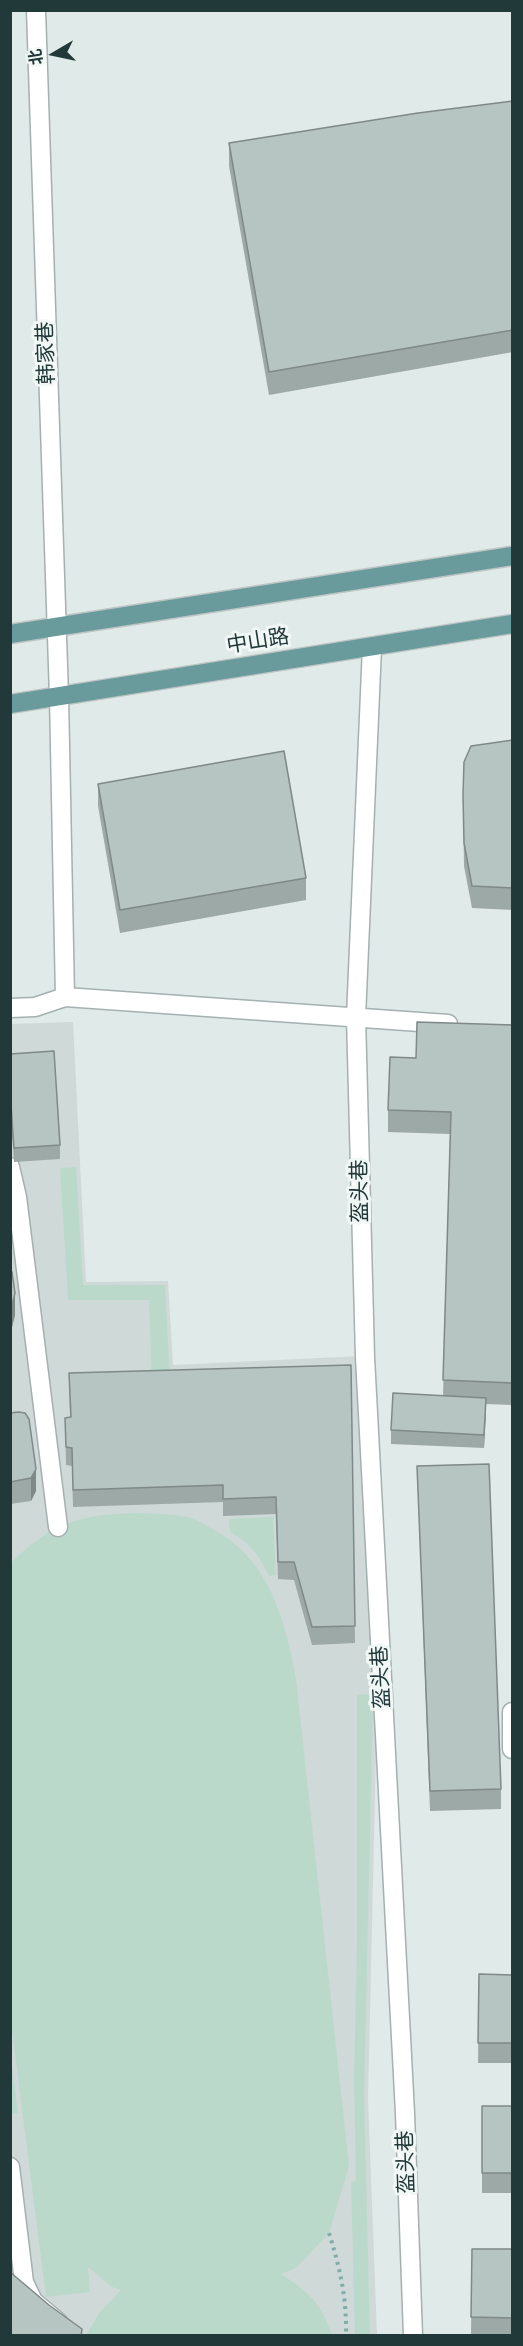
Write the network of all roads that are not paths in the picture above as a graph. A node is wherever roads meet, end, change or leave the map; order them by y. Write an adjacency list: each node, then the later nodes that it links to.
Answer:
1 (36, 10): 5 (street, 韩家巷)
2 (513, 557): 3 (main road)
3 (103, 620): 5 (street)
4 (513, 624): 7 (main road, 中山路)
5 (56, 627): 6 (street); 8 (street, 韩家巷)
6 (10, 634)
7 (372, 647): 8 (main road, 中山路); 12 (street, 盔头巷)
8 (59, 696): 9 (main road, 中山路); 10 (street, 韩家巷)
9 (10, 704)
10 (65, 997): 11 (street); 12 (street)
11 (10, 1008)
12 (356, 1017): 13 (street); 20 (street, 盔头巷)
13 (468, 1025)
14 (10, 1167): 15 (street)
15 (58, 1527)
16 (513, 1712): 17 (street)
17 (513, 1749)
18 (10, 2167): 19 (street)
19 (57, 2336)
20 (413, 2336)

